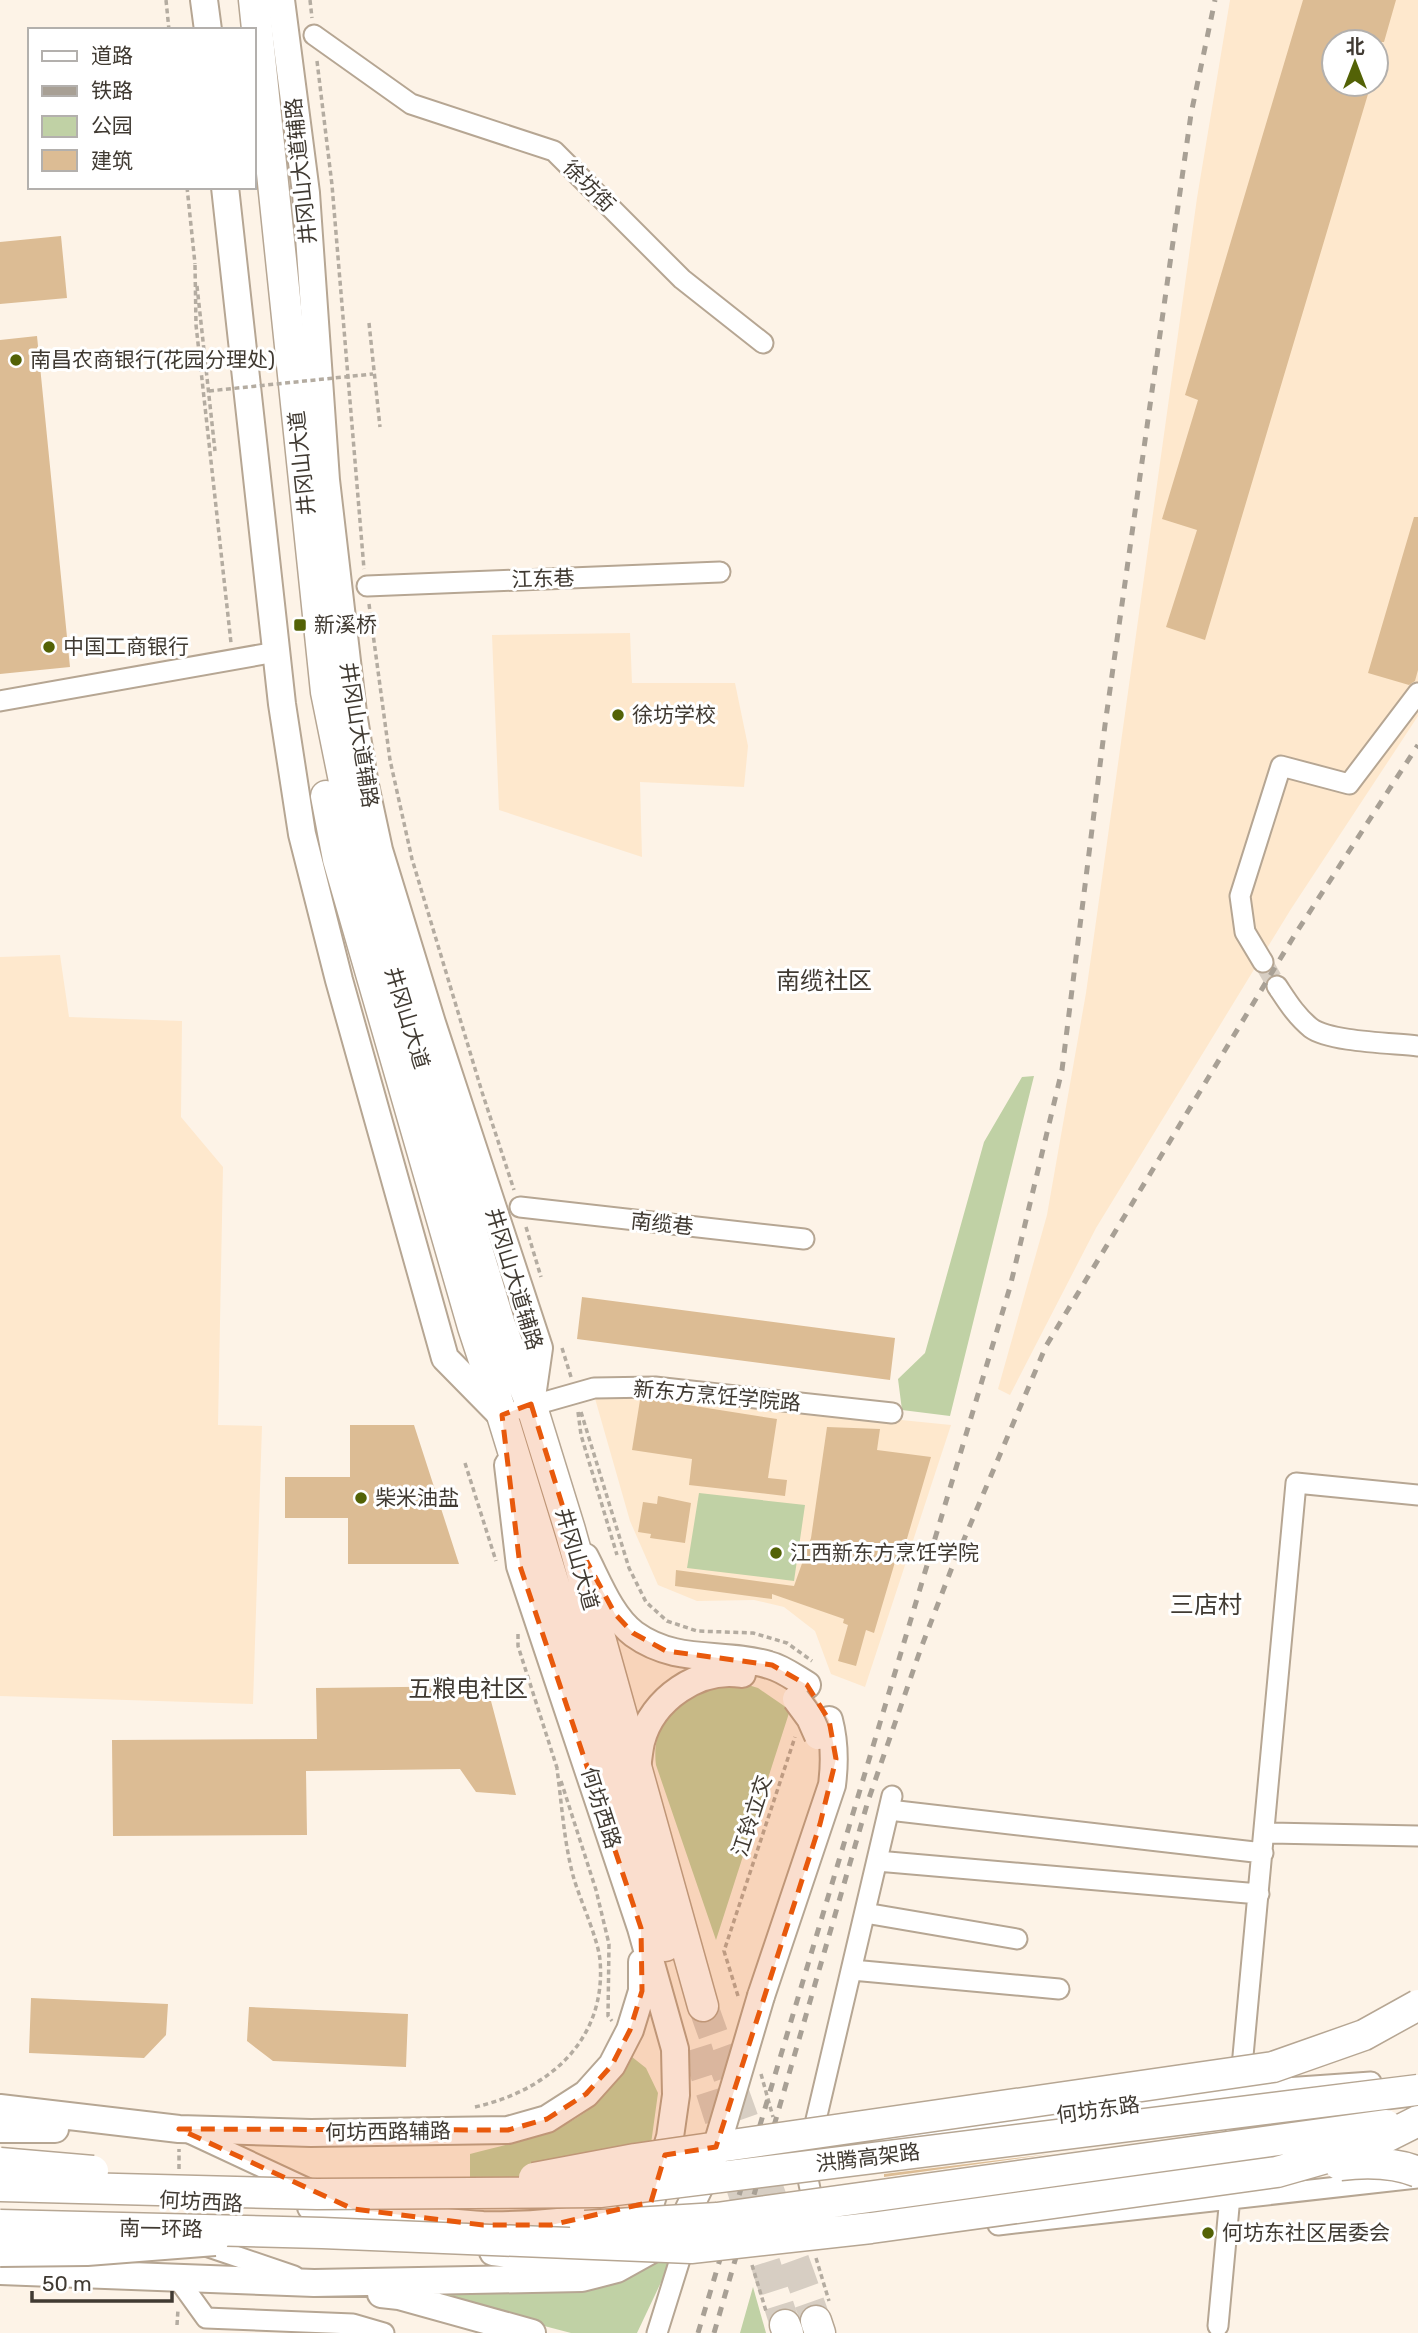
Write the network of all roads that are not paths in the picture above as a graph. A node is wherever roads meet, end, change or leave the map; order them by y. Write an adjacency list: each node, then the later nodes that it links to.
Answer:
1 (204, 0): 5 (main road)
2 (237, 0): 6 (highway)
3 (254, 0): 21 (highway, 井冈山大道)
4 (281, 0): 21 (main road, 井冈山大道辅路)
5 (208, 28)
6 (240, 28)
7 (314, 35): 10 (street, 徐坊街)
8 (256, 172): 23 (highway, 井冈山大道)
9 (225, 189): 13 (main road)
10 (763, 343)
11 (720, 572): 12 (street, 江东巷)
12 (367, 586)
13 (276, 652): 15 (street); 23 (main road)
14 (1418, 693): 16 (street)
15 (0, 701)
16 (1264, 962)
17 (1277, 985): 18 (street)
18 (1418, 1045)
19 (520, 1207): 20 (street, 南缆巷)
20 (804, 1239)
21 (531, 1405): 22 (street, 新东方烹饪学院路); 23 (street, 新东方烹饪学院路); 25 (highway, 井冈山大道)
22 (892, 1413)
23 (502, 1415): 27 (highway, 井冈山大道); 34 (main road, 何坊西路)
24 (1418, 1495): 28 (street)
25 (570, 1530): 26 (main road, 何坊西路); 27 (highway, 井冈山大道)
26 (806, 1684): 27 (main road, 何坊西路); 49 (main road, 何坊西路, bridge)
27 (636, 1771)
28 (1265, 1833): 29 (street); 30 (street)
29 (1418, 1836)
30 (1263, 1853): 31 (street); 32 (street)
31 (877, 1861): 32 (street); 33 (street)
32 (1259, 1895): 41 (street)
33 (865, 1913): 35 (street); 36 (street)
34 (641, 1928): 47 (main road, 何坊西路辅路); 61 (main road, 何坊西路)
35 (1017, 1939)
36 (852, 1969): 37 (street); 48 (street)
37 (1059, 1989)
38 (1418, 2005): 57 (highway, bridge)
39 (1418, 2079): 41 (street, 何坊东路)
40 (1418, 2090): 57 (highway, 洪腾高架路, bridge)
41 (1241, 2091): 45 (street); 48 (street, 何坊东路)
42 (1418, 2104): 45 (street, 何坊东路)
43 (0, 2108): 47 (main road, 何坊西路辅路)
44 (1418, 2121): 53 (highway, bridge); 66 (highway, 洪腾高架路, bridge)
45 (1238, 2124): 52 (street, 何坊东路); 58 (street)
46 (0, 2129): 47 (main road)
47 (179, 2129): 62 (street)
48 (810, 2149): 52 (street)
49 (705, 2152): 61 (main road, 何坊西路); 67 (main road); 76 (street)
50 (0, 2162): 59 (highway, bridge)
51 (1418, 2164): 58 (street)
52 (806, 2172): 58 (street)
53 (1277, 2172): 54 (highway, bridge); 66 (highway, bridge)
54 (1418, 2172)
55 (1418, 2178): 58 (street)
56 (0, 2186): 59 (highway, 南一环路, bridge)
57 (457, 2192): 59 (highway, 洪腾高架路, bridge)
58 (1232, 2192): 72 (street)
59 (317, 2194)
60 (0, 2196): 62 (main road, 何坊西路)
61 (651, 2202): 62 (main road, 何坊西路)
62 (353, 2209)
63 (0, 2216): 64 (main road, 何坊西路)
64 (127, 2219): 67 (main road, 何坊西路); 71 (street)
65 (0, 2225): 66 (highway, 南一环路, bridge)
66 (322, 2233): 68 (main road, bridge)
67 (653, 2249): 71 (main road)
68 (0, 2253)
69 (0, 2271): 70 (main road)
70 (178, 2278): 71 (main road); 73 (street)
71 (314, 2283): 75 (main road)
72 (1218, 2326)
73 (302, 2327): 74 (street)
74 (384, 2333)
75 (532, 2333)
76 (657, 2333)

